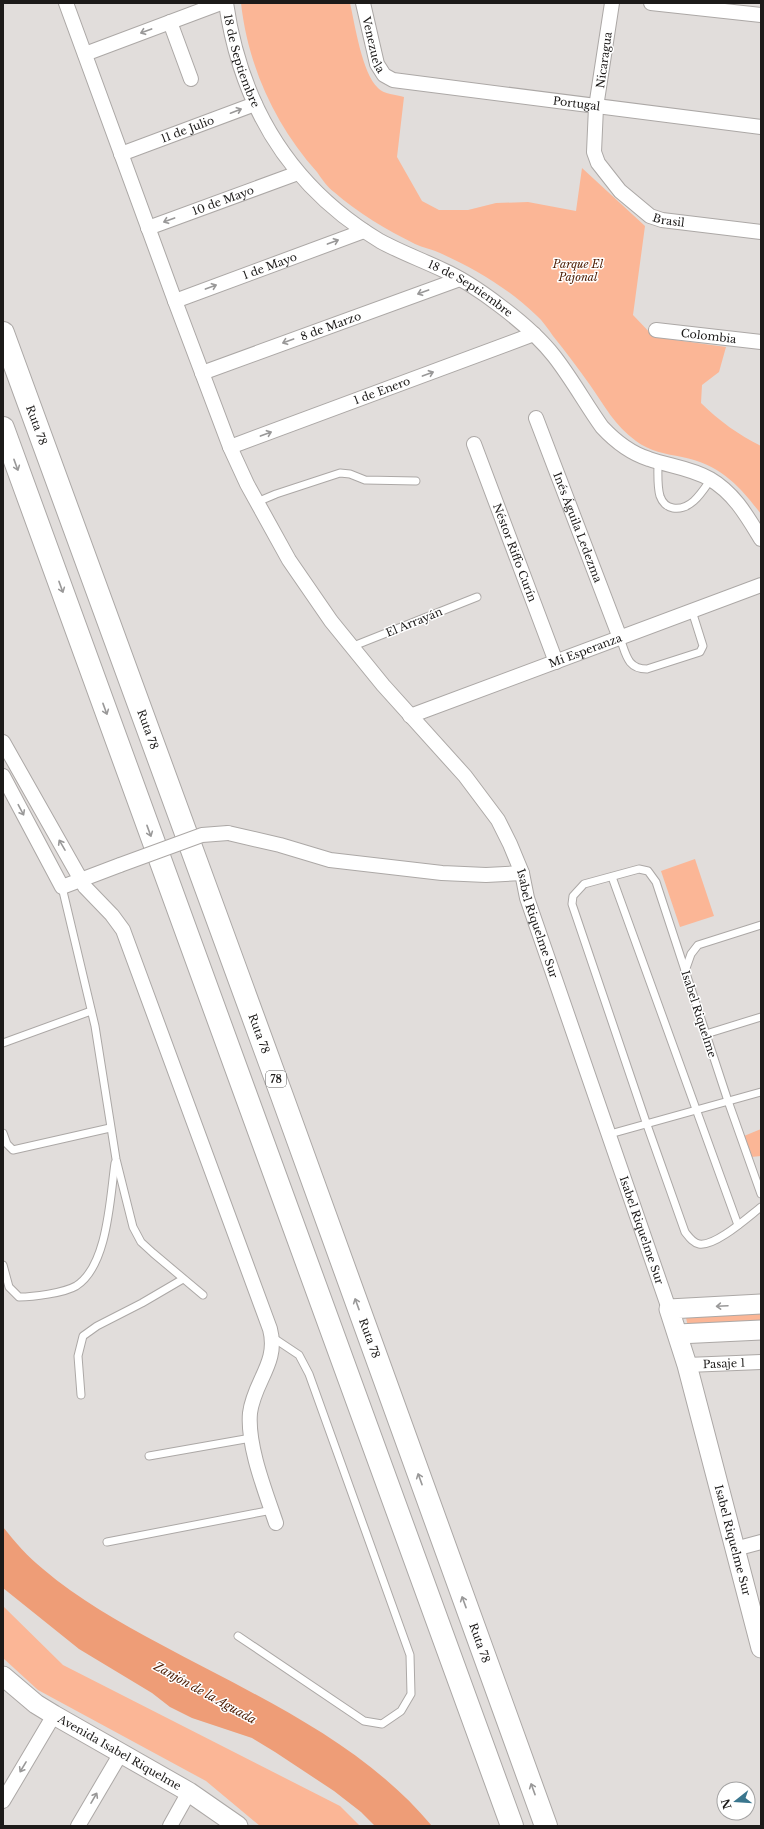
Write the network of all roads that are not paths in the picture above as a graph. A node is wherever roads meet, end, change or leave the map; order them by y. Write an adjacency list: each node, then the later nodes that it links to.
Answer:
1 (66, 3): 9 (street, Isabel Riquelme Sur)
2 (222, 3): 8 (street)
3 (226, 3): 12 (street, 18 de Septiembre)
4 (363, 3): 11 (street, Venezuela)
5 (612, 3): 13 (street, Nicaragua)
6 (651, 3): 7 (street)
7 (761, 15)
8 (170, 22): 9 (street, one-way to 9); 10 (street)
9 (84, 54): 15 (street, Isabel Riquelme Sur)
10 (191, 79)
11 (393, 80): 13 (street, Portugal)
12 (255, 104): 15 (street, 11 de Julio, one-way to 12); 17 (street, 18 de Septiembre)
13 (596, 107): 14 (street, Portugal); 16 (street, Nicaragua)
14 (761, 127)
15 (121, 154): 18 (street, Isabel Riquelme Sur)
16 (598, 164): 20 (street, Brasil)
17 (298, 173): 18 (street, 10 de Mayo, one-way to 18); 19 (street, 18 de Septiembre)
18 (148, 228): 22 (street, Isabel Riquelme Sur)
19 (364, 230): 21 (street, 18 de Septiembre); 22 (street, 1 de Mayo, one-way to 19)
20 (761, 232)
21 (460, 279): 25 (street, 18 de Septiembre); 27 (street, 8 de Marzo, one-way to 27)
22 (174, 301): 27 (street, Isabel Riquelme Sur)
23 (656, 330): 26 (street, Colombia)
24 (3, 333): 96 (highway, Ruta 78 / 78, one-way to 24)
25 (534, 334): 31 (street, 1 de Enero, one-way to 25); 32 (street, 18 de Septiembre)
26 (761, 342)
27 (202, 373): 31 (street, Isabel Riquelme Sur)
28 (536, 418): 40 (street, Inés Águila Ledezma)
29 (3, 428): 95 (highway, one-way to 95)
30 (474, 444): 42 (street, Néstor Riffo Curín)
31 (230, 447): 35 (street, Isabel Riquelme Sur)
32 (658, 462): 33 (street, 18 de Septiembre); 33 (lane)
33 (711, 480): 36 (street, 18 de Septiembre)
34 (416, 481): 35 (lane)
35 (257, 502): 41 (street, Isabel Riquelme Sur)
36 (761, 539)
37 (761, 585): 39 (street, Mi Esperanza)
38 (477, 597): 41 (lane, El Arrayán)
39 (692, 611): 40 (street, Mi Esperanza); 40 (lane)
40 (620, 638): 42 (street, Mi Esperanza)
41 (351, 647): 43 (street, Isabel Riquelme Sur)
42 (556, 662): 43 (street, Mi Esperanza)
43 (410, 716): 46 (street, Isabel Riquelme Sur)
44 (3, 742): 48 (street, one-way to 44)
45 (3, 776): 49 (street, one-way to 49)
46 (522, 873): 48 (street, bridge); 62 (street, Isabel Riquelme Sur)
47 (612, 877): 51 (lane, Isabel Riquelme); 58 (lane); 59 (lane, Isabel Riquelme)
48 (81, 879): 49 (street); 74 (street)
49 (62, 887): 52 (lane)
50 (761, 925): 51 (lane)
51 (685, 972): 54 (lane, Isabel Riquelme)
52 (92, 1011): 55 (lane); 60 (lane)
53 (761, 1017): 54 (lane)
54 (706, 1034): 57 (lane, Isabel Riquelme)
55 (3, 1043)
56 (761, 1092): 57 (lane)
57 (728, 1101): 58 (lane); 64 (lane, Isabel Riquelme)
58 (695, 1109): 59 (lane); 66 (lane)
59 (646, 1122): 62 (lane); 66 (lane, Isabel Riquelme)
60 (110, 1128): 61 (lane); 63 (lane)
61 (3, 1133)
62 (610, 1134): 71 (street, Isabel Riquelme Sur)
63 (116, 1159): 67 (lane); 68 (lane)
64 (761, 1194)
65 (761, 1207): 66 (lane)
66 (738, 1225)
67 (3, 1265)
68 (183, 1279): 69 (lane); 77 (lane)
69 (203, 1295)
70 (761, 1304): 71 (street, one-way to 71)
71 (669, 1309): 73 (street, Isabel Riquelme Sur)
72 (761, 1330): 73 (street)
73 (678, 1334): 76 (street, Isabel Riquelme Sur)
74 (272, 1337): 78 (street); 85 (lane)
75 (761, 1362): 76 (street, Pasaje 1)
76 (687, 1365): 84 (street, Isabel Riquelme Sur)
77 (81, 1395)
78 (251, 1438): 79 (lane); 80 (street)
79 (149, 1456)
80 (272, 1510): 81 (street); 82 (lane)
81 (276, 1523)
82 (106, 1542)
83 (761, 1542): 84 (street)
84 (736, 1549): 86 (street, Isabel Riquelme Sur)
85 (238, 1636)
86 (761, 1648)
87 (3, 1676): 88 (street, Avenida Isabel Riquelme)
88 (54, 1715): 89 (street, Avenida Isabel Riquelme); 91 (street, one-way to 91)
89 (121, 1753): 90 (street, Avenida Isabel Riquelme); 92 (street, one-way to 89)
90 (189, 1792): 93 (street); 94 (street, Avenida Isabel Riquelme)
91 (3, 1801)
92 (78, 1826)
93 (170, 1826)
94 (238, 1826)
95 (512, 1826)
96 (546, 1826)

